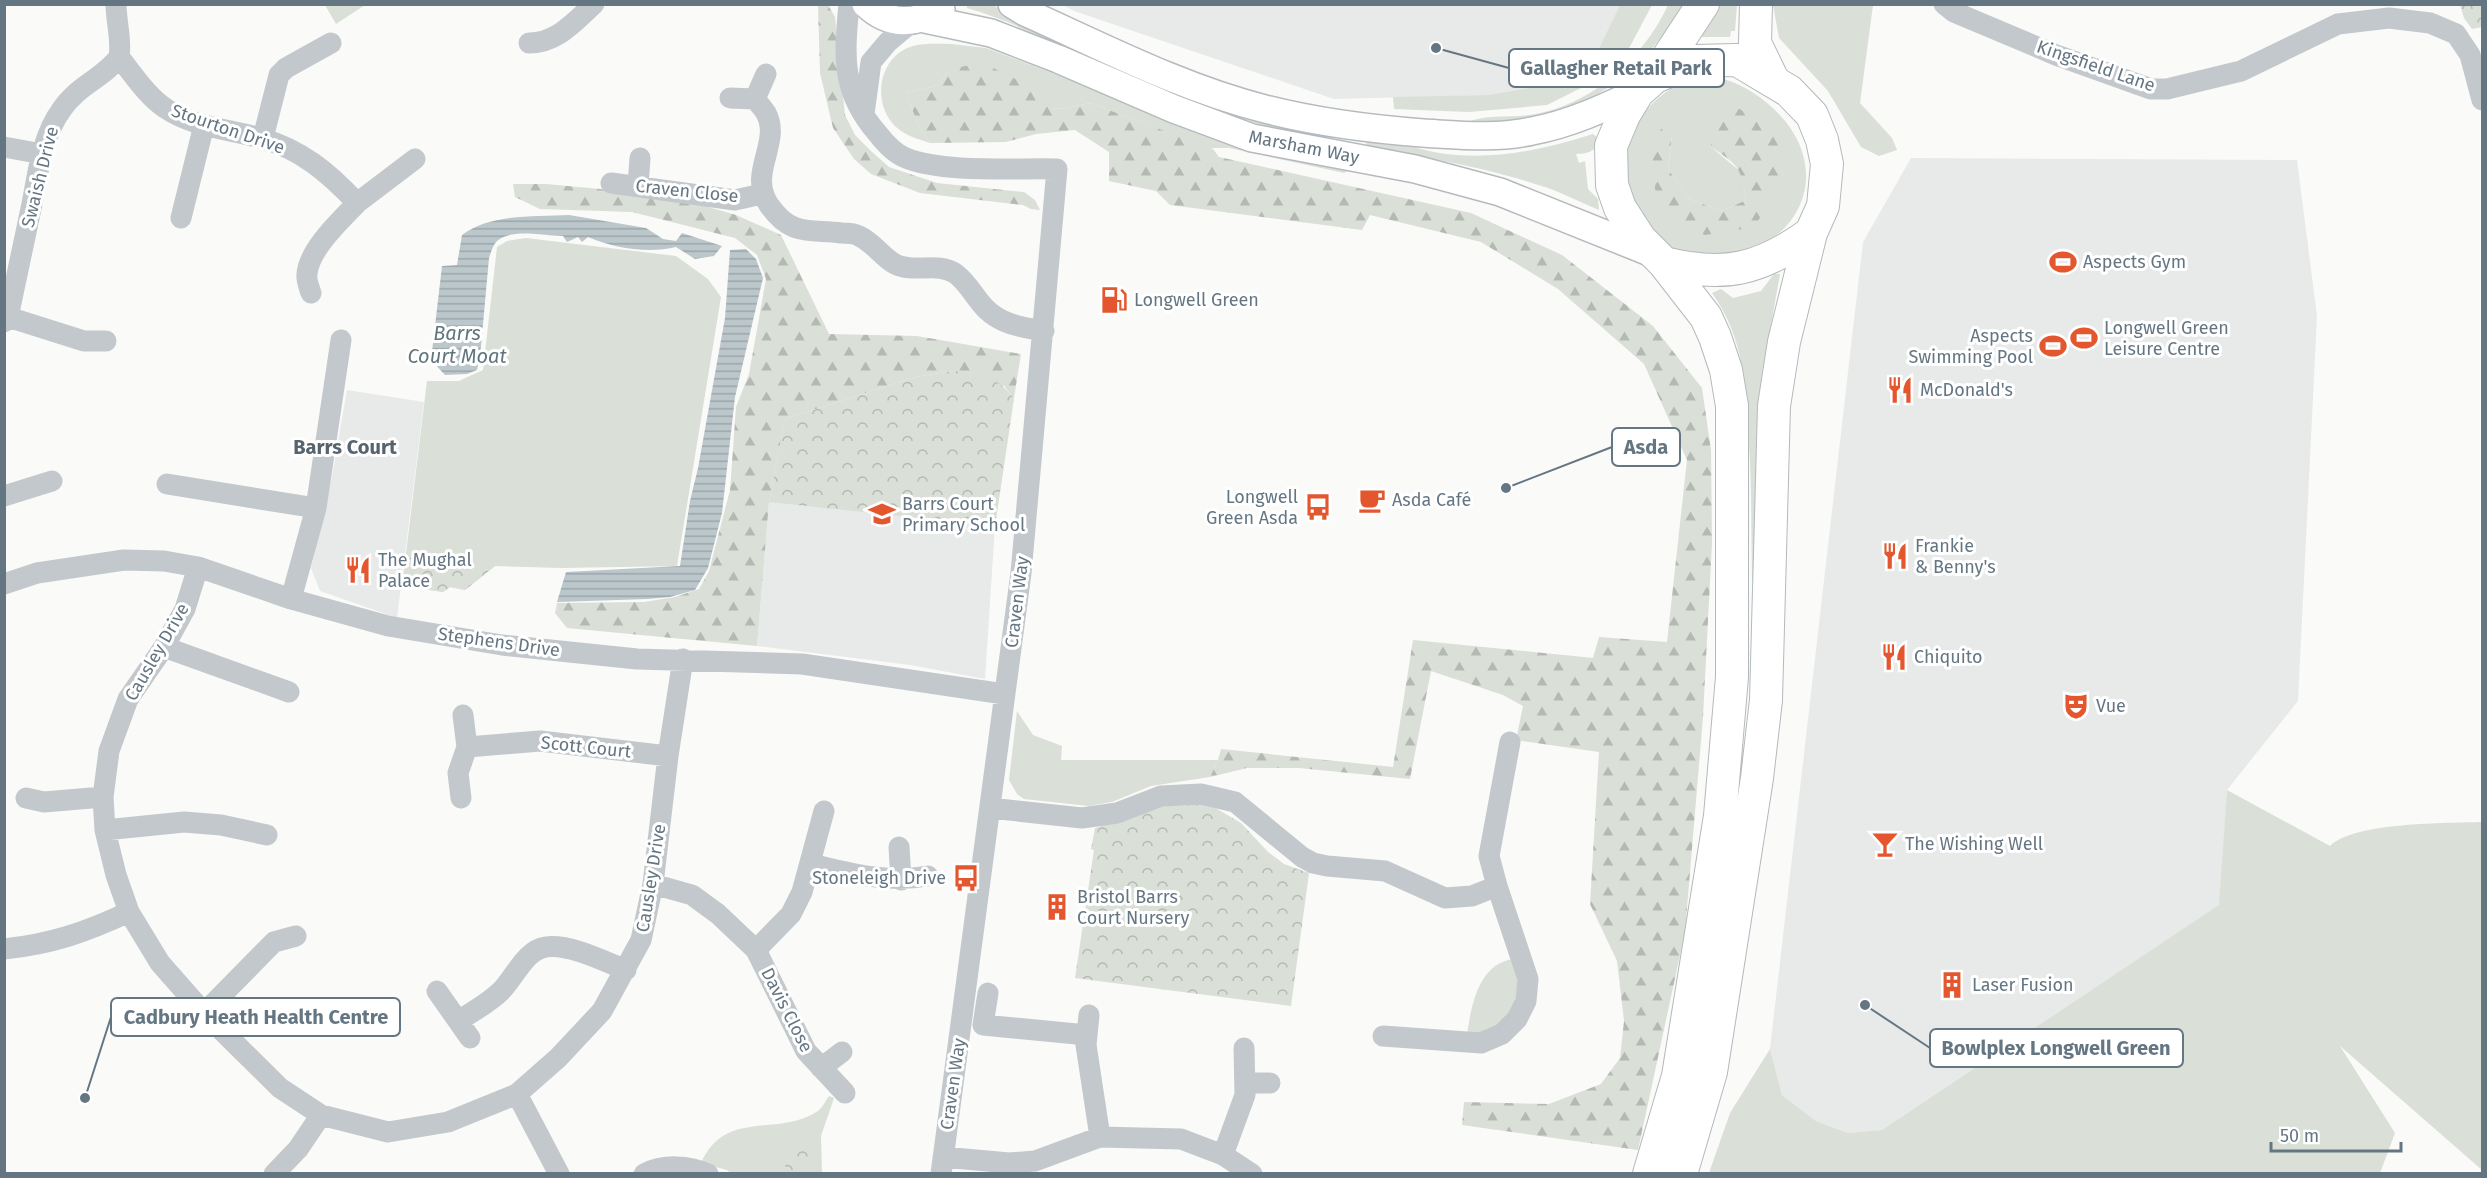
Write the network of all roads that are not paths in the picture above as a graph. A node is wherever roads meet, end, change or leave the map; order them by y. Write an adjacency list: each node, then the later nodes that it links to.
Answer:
1 (116, 4): 12 (street)
2 (594, 4): 11 (street)
3 (849, 4): 19 (street, Craven Way)
4 (866, 4): 9 (main road, Marsham Way)
5 (1011, 4): 15 (main road, Marsham Way)
6 (1703, 4): 15 (highway)
7 (1756, 4): 14 (highway)
8 (1944, 4): 18 (street, Kingsfield Lane)
9 (928, 15): 19 (street); 32 (main road, Marsham Way)
10 (332, 43): 21 (street)
11 (529, 43)
12 (119, 57): 20 (street, Stourton Drive); 23 (street, Swaish Drive)
13 (766, 74): 17 (street)
14 (1773, 80): 15 (highway); 31 (highway)
15 (1647, 84): 32 (highway)
16 (730, 98): 17 (street)
17 (755, 99): 28 (street, Craven Close)
18 (2482, 100)
19 (864, 114): 35 (street, Craven Way)
20 (204, 125): 21 (street, Stourton Drive); 30 (street)
21 (263, 138): 29 (street, Stourton Drive)
22 (4, 147): 23 (street)
23 (42, 154): 34 (street, Swaish Drive)
24 (640, 158): 27 (street)
25 (415, 159): 29 (street)
26 (611, 183): 27 (street, Craven Close)
27 (638, 186): 28 (street, Craven Close)
28 (762, 194): 35 (street, Craven Close)
29 (357, 203): 33 (street)
30 (181, 218)
31 (1811, 233): 32 (highway); 92 (highway)
32 (1658, 258): 91 (highway)
33 (311, 292)
34 (6, 320): 37 (street)
35 (1044, 331): 48 (street, Craven Way)
36 (341, 340): 41 (street)
37 (106, 341)
38 (52, 481): 40 (street)
39 (167, 484): 41 (street)
40 (4, 496)
41 (316, 508): 44 (street)
42 (198, 567): 43 (street, Stephens Drive); 44 (street, Stephens Drive); 45 (street, Causley Drive)
43 (4, 584)
44 (291, 598): 46 (street, Stephens Drive)
45 (164, 647): 47 (street); 53 (street, Causley Drive)
46 (683, 659): 48 (street, Stephens Drive); 52 (street, Causley Drive)
47 (289, 692)
48 (1004, 694): 56 (street, Craven Way)
49 (463, 715): 51 (street)
50 (1510, 742): 65 (street)
51 (467, 747): 52 (street, Scott Court); 55 (street)
52 (668, 756): 64 (street, Causley Drive)
53 (103, 797): 54 (street); 58 (street, Causley Drive)
54 (26, 798)
55 (460, 798)
56 (990, 808): 65 (street); 85 (street, Craven Way)
57 (824, 811): 61 (street, Davis Close)
58 (105, 830): 59 (street); 66 (street, Causley Drive)
59 (267, 836)
60 (899, 847): 63 (street)
61 (811, 864): 63 (street); 69 (street, Davis Close)
62 (928, 876): 63 (street)
63 (901, 880)
64 (653, 885): 69 (street, Davis Close); 70 (street, Causley Drive)
65 (1497, 886): 74 (street)
66 (129, 912): 68 (street); 73 (street, Causley Drive)
67 (296, 936): 73 (street)
68 (4, 949)
69 (756, 950): 77 (street, Davis Close)
70 (626, 970): 71 (street); 81 (street, Causley Drive)
71 (437, 991)
72 (988, 993): 83 (street)
73 (204, 1013): 82 (street, Causley Drive)
74 (1383, 1036)
75 (1244, 1048): 78 (street)
76 (842, 1052): 77 (street, Davis Close)
77 (821, 1068): 80 (street, Davis Close)
78 (1246, 1083): 79 (street); 84 (street)
79 (1270, 1083)
80 (845, 1093)
81 (517, 1094): 82 (street, Causley Drive); 87 (street)
82 (321, 1115): 86 (street)
83 (1100, 1137): 84 (street); 85 (street)
84 (1223, 1155): 90 (street)
85 (942, 1165)
86 (274, 1173)
87 (559, 1173)
88 (644, 1173): 89 (street)
89 (708, 1173)
90 (1252, 1173)
91 (1649, 1173)
92 (1681, 1173)

